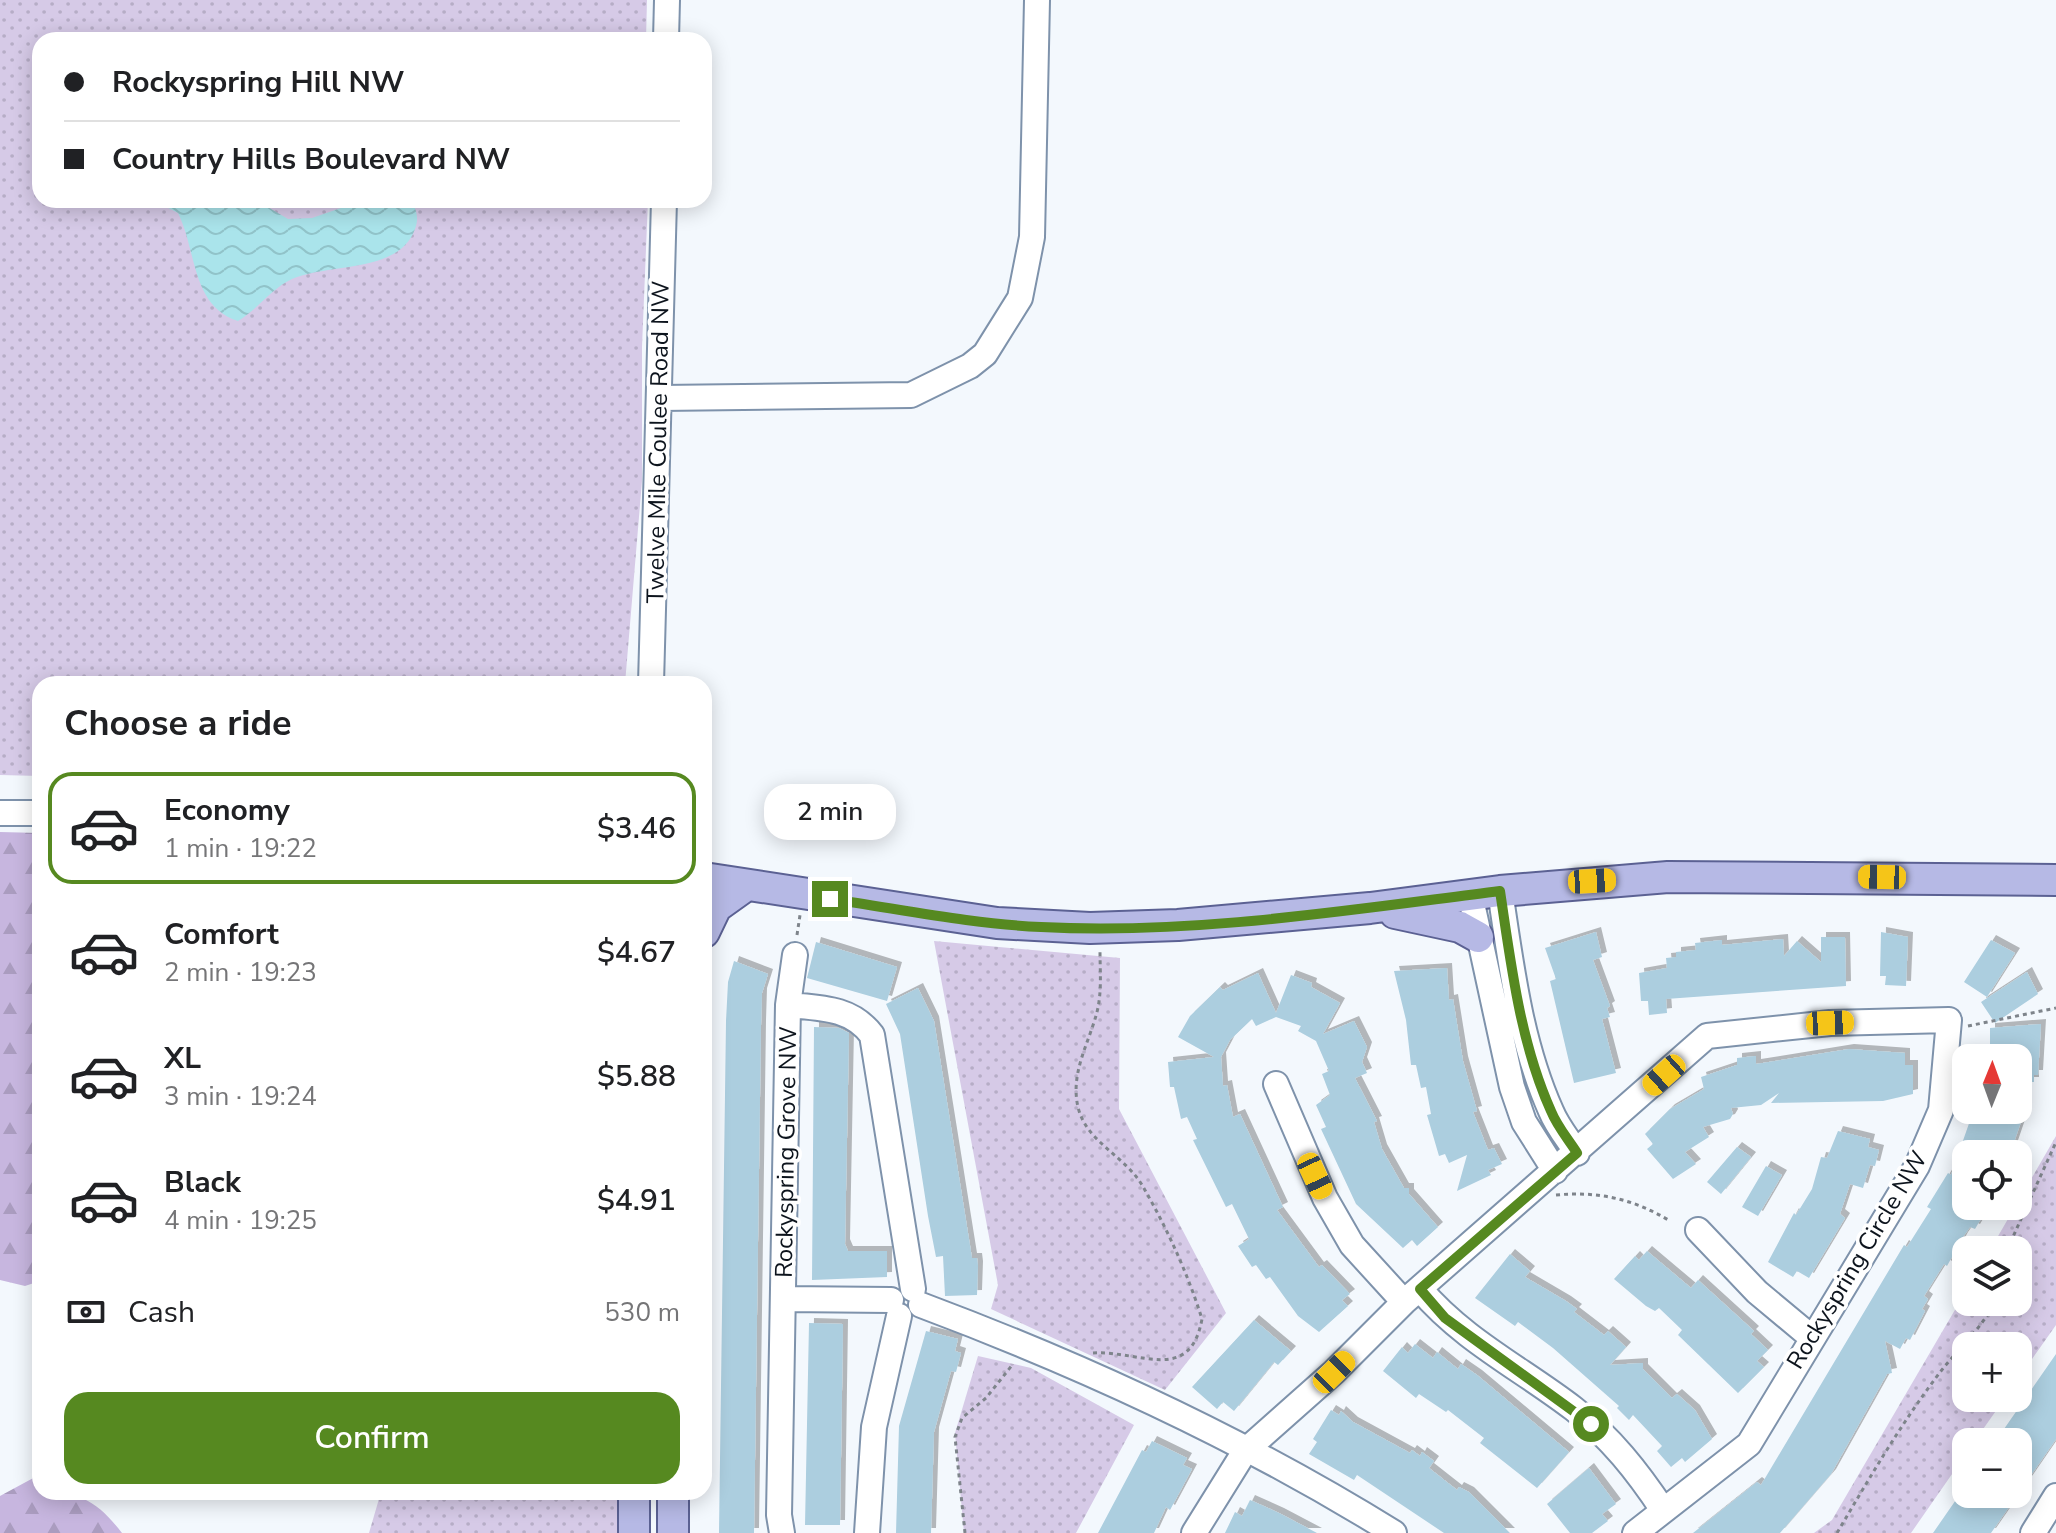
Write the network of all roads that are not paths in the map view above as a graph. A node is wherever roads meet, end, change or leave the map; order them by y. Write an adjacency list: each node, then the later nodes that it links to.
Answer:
1 (667, 0): 3 (street)
2 (1037, 0): 5 (street)
3 (666, 32)
4 (664, 208): 5 (street, Twelve Mile Coulee Road NW)
5 (661, 398): 6 (street, Twelve Mile Coulee Road NW)
6 (651, 676)
7 (0, 813): 8 (street)
8 (32, 813)
9 (712, 880): 11 (main road)
10 (2056, 880): 12 (main road)
11 (744, 887): 13 (main road); 14 (main road)
12 (1485, 892): 13 (main road); 15 (street); 19 (street)
13 (1370, 908): 15 (main road)
14 (712, 915)
15 (1478, 937): 20 (street)
16 (795, 955): 17 (street, Rockyspring Grove NW)
17 (788, 1005): 23 (street, Rockyspring Grove NW); 24 (street, Rockyspring Grove NW)
18 (1276, 1084): 22 (street)
19 (1577, 1153): 20 (street); 25 (street, Rockyspring Circle NW)
20 (1555, 1171): 22 (street)
21 (1698, 1230): 25 (street)
22 (1412, 1296): 26 (street); 30 (street)
23 (784, 1299): 24 (street, Rockyspring Grove NW); 33 (street, Rockyspring Grove NW)
24 (906, 1302): 26 (street, Rockyspring Grove NW); 34 (street, Rockyspring Grove NW)
25 (1811, 1337): 30 (street, Rockyspring Circle NW)
26 (1245, 1451): 35 (street); 36 (street, Rockyspring Grove NW)
27 (2056, 1496): 38 (street)
28 (634, 1500): 31 (main road)
29 (673, 1500): 32 (main road)
30 (1663, 1510): 37 (street, Rockyspring Circle NW)
31 (634, 1533)
32 (673, 1533)
33 (782, 1533)
34 (867, 1533)
35 (1194, 1533)
36 (1394, 1533)
37 (1635, 1533)
38 (2033, 1533)

